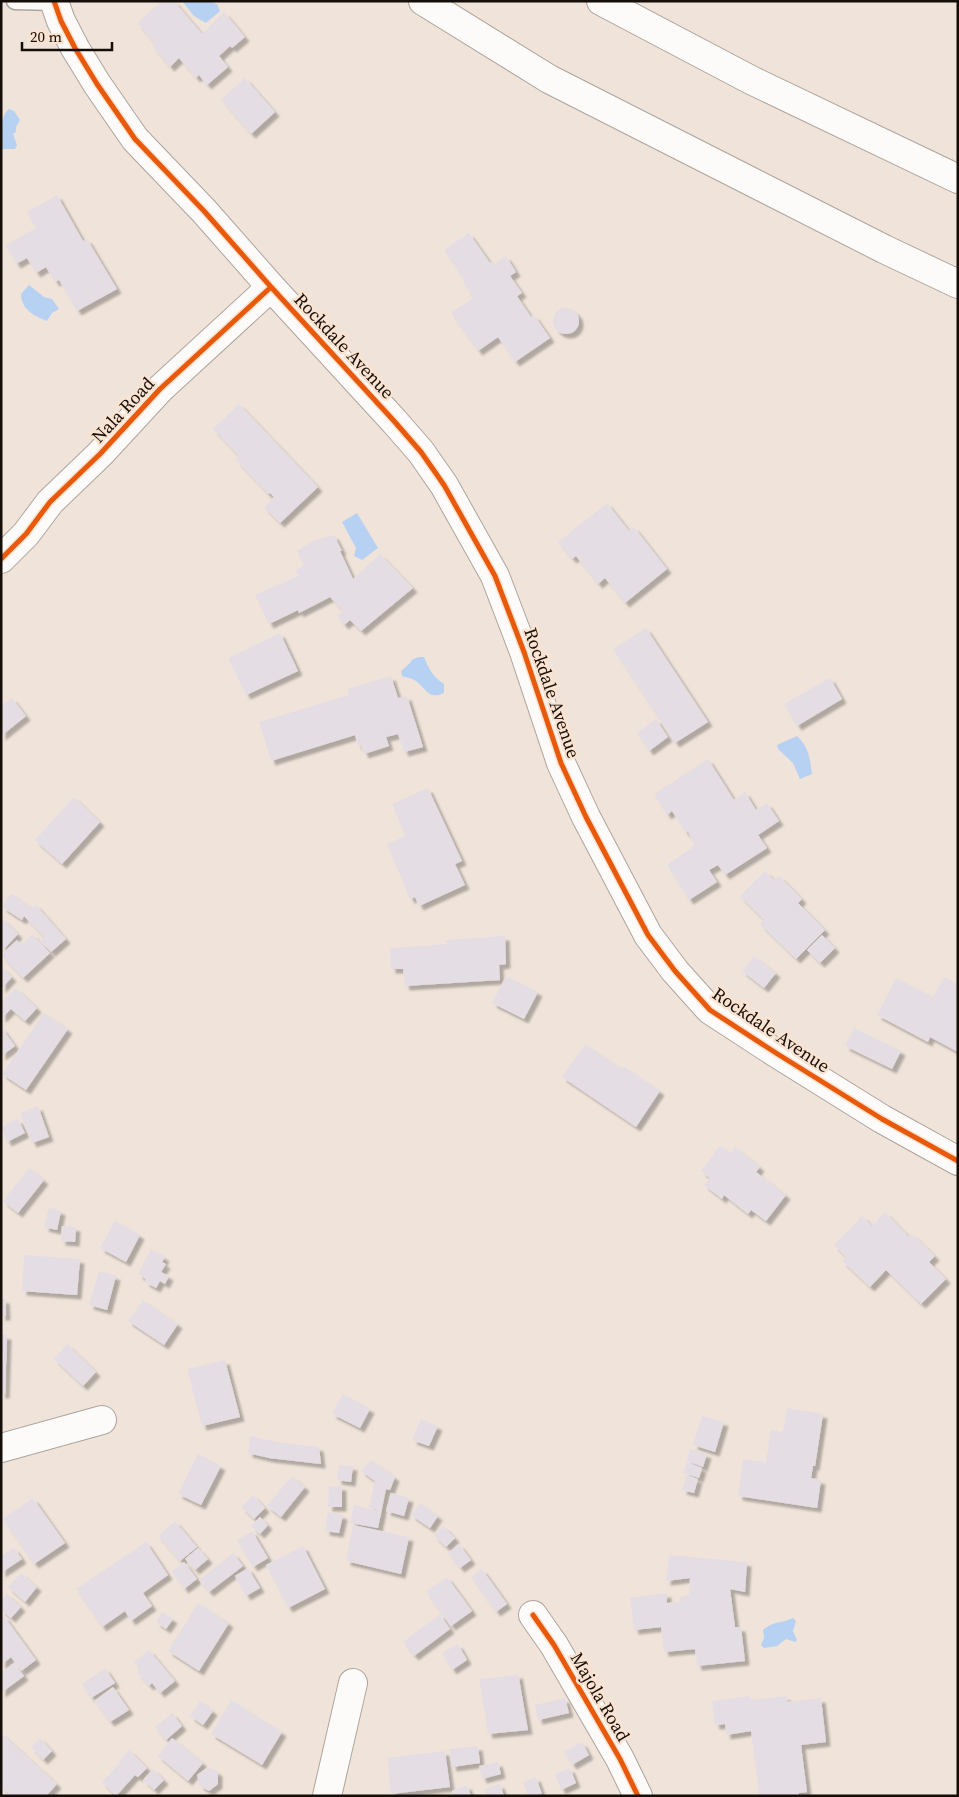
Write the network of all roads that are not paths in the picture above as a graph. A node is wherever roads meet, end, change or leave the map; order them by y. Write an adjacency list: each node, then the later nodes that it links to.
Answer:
1 (15, 1): 4 (lane)
2 (423, 1): 6 (main road)
3 (601, 1): 5 (main road)
4 (54, 2): 7 (main road, Rockdale Avenue)
5 (958, 179)
6 (958, 284)
7 (271, 287): 8 (main road, Nala Road); 9 (main road, Rockdale Avenue)
8 (1, 559)
9 (958, 1161)
10 (102, 1420): 11 (main road)
11 (1, 1448)
12 (533, 1615): 15 (main road, Majola Road)
13 (353, 1683): 14 (main road)
14 (327, 1796)
15 (638, 1796)

